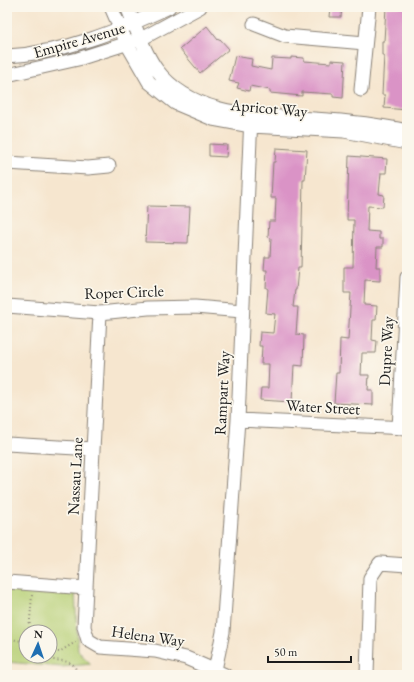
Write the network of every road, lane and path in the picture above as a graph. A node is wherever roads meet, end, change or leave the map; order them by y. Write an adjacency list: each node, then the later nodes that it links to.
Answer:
1 (111, 7): 8 (street, Apricot Way)
2 (127, 7): 6 (street, Apricot Way)
3 (169, 7): 6 (street, Empire Avenue)
4 (200, 7): 9 (street, Empire Avenue)
5 (369, 7): 10 (street)
6 (134, 23): 8 (street, Empire Avenue); 9 (street, Apricot Way)
7 (254, 24): 10 (street)
8 (120, 28): 11 (street, Apricot Way); 12 (street, Empire Avenue)
9 (141, 39): 11 (street, Empire Avenue); 15 (street, Apricot Way)
10 (365, 43): 14 (street)
11 (127, 44): 13 (street, Empire Avenue); 15 (street, Apricot Way)
12 (7, 56)
13 (7, 75)
14 (361, 90)
15 (251, 121): 16 (street, Apricot Way); 17 (street, Apricot Way); 22 (street, Rampart Way)
16 (407, 131)
17 (407, 143)
18 (7, 163): 19 (street)
19 (109, 166)
20 (407, 277): 25 (street, Dupre Way)
21 (7, 306): 23 (street, Roper Circle)
22 (242, 311): 23 (street, Roper Circle); 24 (street, Rampart Way)
23 (100, 313): 27 (street, Nassau Lane)
24 (238, 420): 25 (street, Water Street); 38 (street, Rampart Way)
25 (403, 428)
26 (7, 444): 27 (street)
27 (93, 449): 30 (street, Nassau Lane)
28 (407, 565): 40 (street)
29 (7, 582): 30 (street)
30 (86, 588): 33 (street, Nassau Lane)
31 (32, 594): 32 (path)
32 (30, 624)
33 (87, 637): 36 (path); 38 (street, Helena Way)
34 (7, 638): 35 (path)
35 (18, 640)
36 (58, 652)
37 (58, 660): 39 (path)
38 (220, 673)
39 (76, 675)
40 (367, 675)

